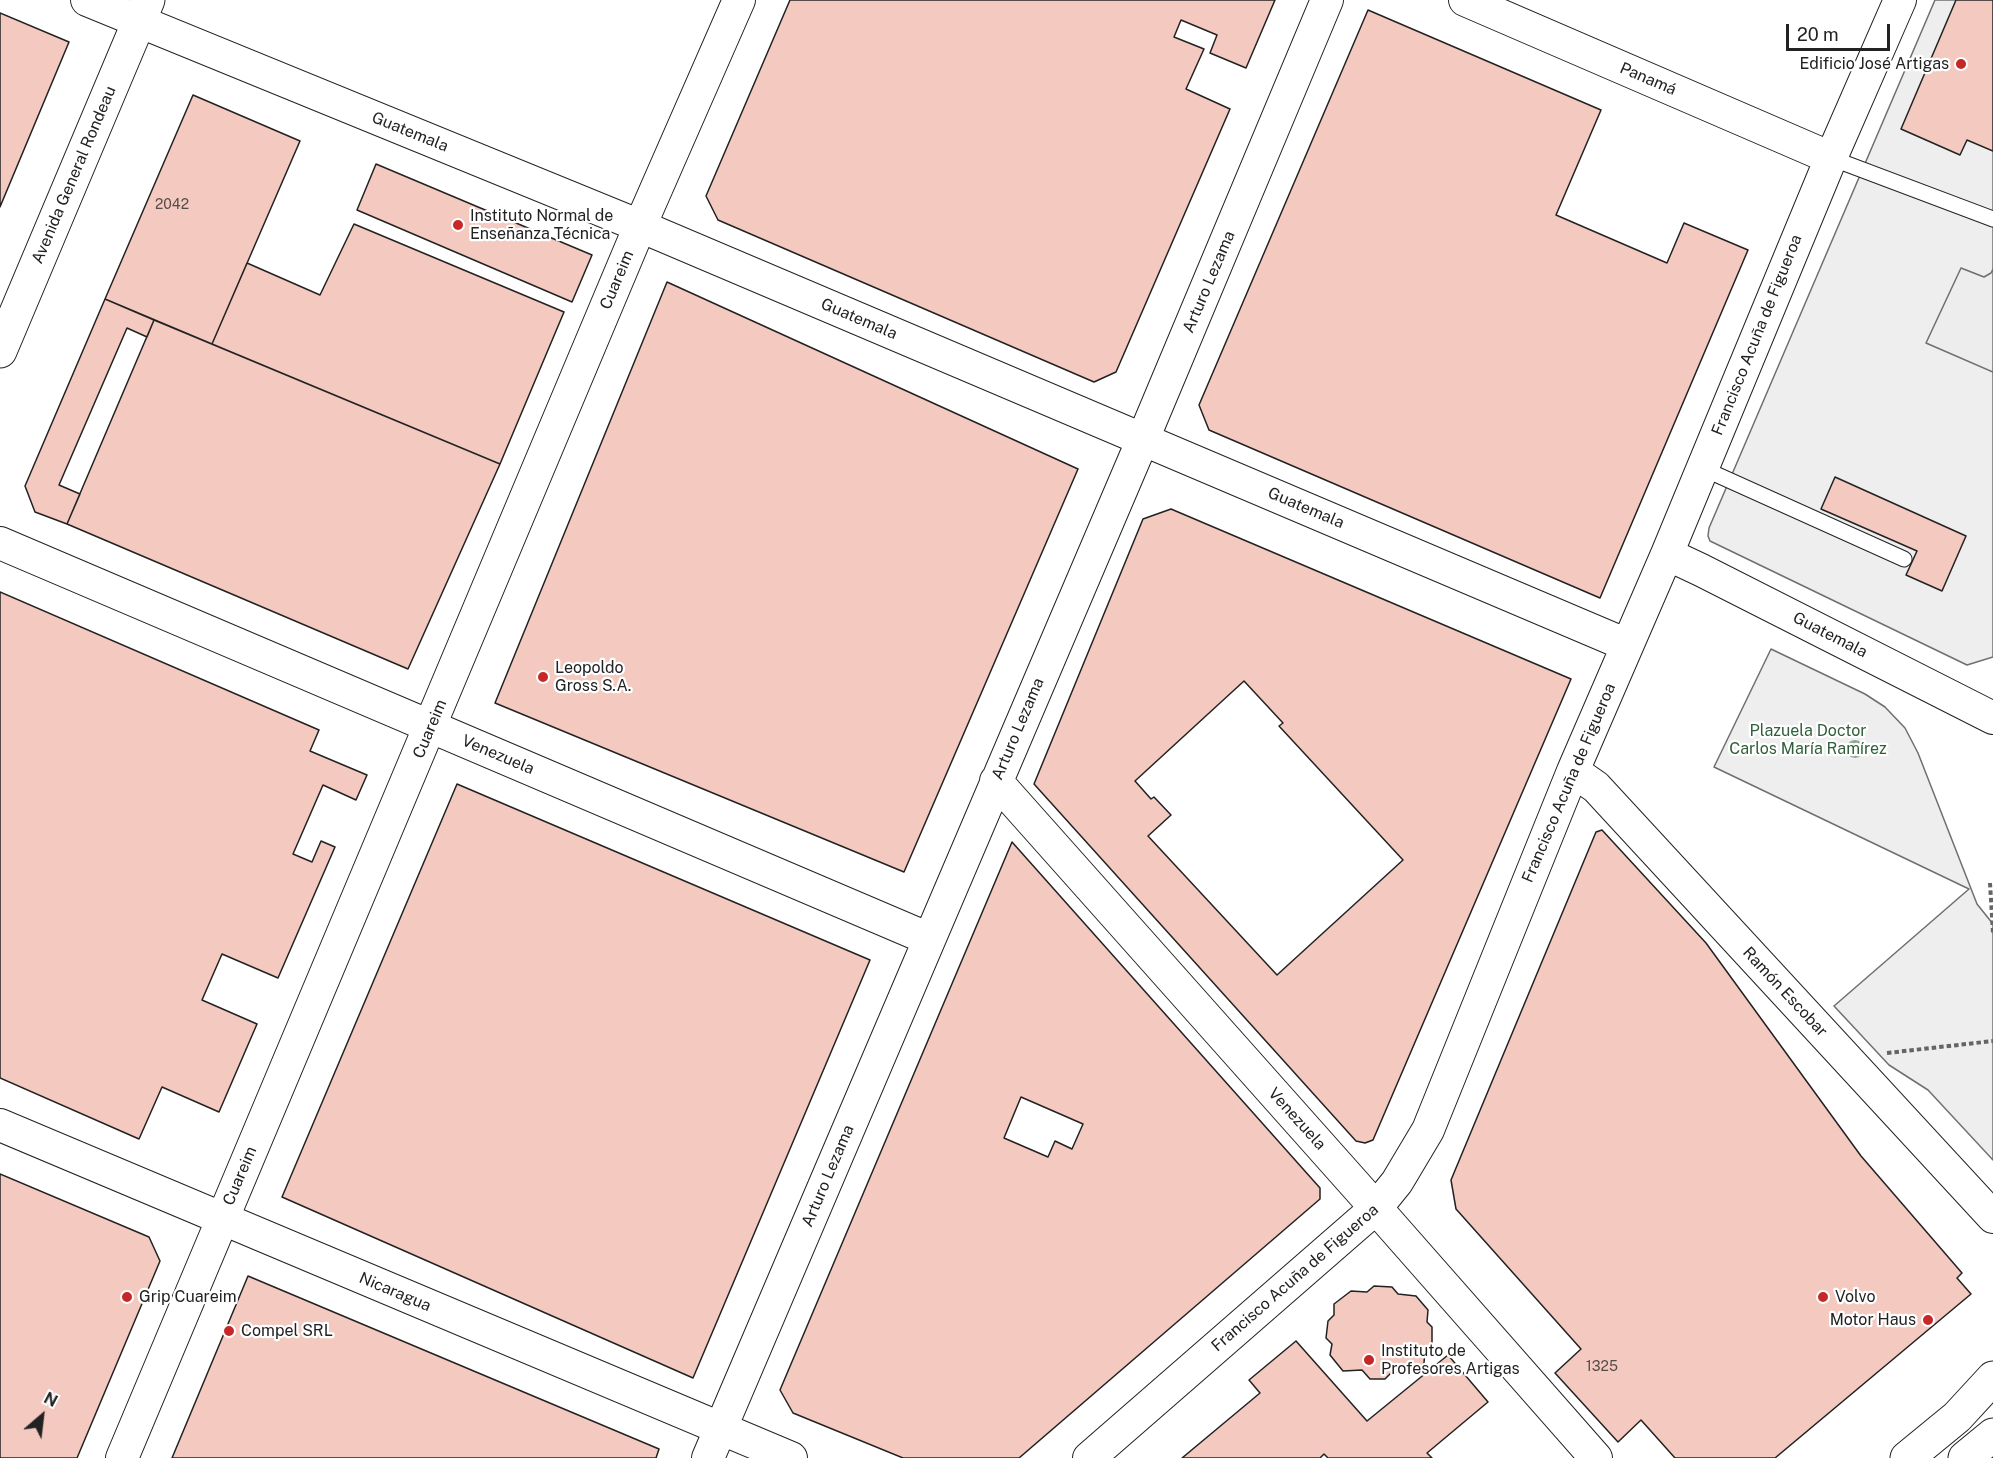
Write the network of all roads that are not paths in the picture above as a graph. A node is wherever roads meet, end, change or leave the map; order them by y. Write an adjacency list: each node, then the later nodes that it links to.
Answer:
1 (87, 0): 6 (street, Guatemala)
2 (739, 0): 9 (street, Cuareim)
3 (1327, 0): 11 (street, Arturo Lezama)
4 (1465, 0): 7 (street, Panamá)
5 (1900, 0): 7 (street, Francisco Acuña de Figueroa)
6 (143, 11): 9 (street, Guatemala); 10 (street, Avenida General Rondeau)
7 (1831, 158): 8 (lane); 12 (street, Francisco Acuña de Figueroa)
8 (1993, 219)
9 (640, 226): 11 (street, Guatemala); 18 (street, Cuareim)
10 (0, 351)
11 (1143, 439): 16 (street, Guatemala); 20 (street, Arturo Lezama)
12 (1702, 468): 14 (street, Francisco Acuña de Figueroa); 15 (lane)
13 (0, 543): 18 (street, Venezuela)
14 (1666, 554): 16 (street, Francisco Acuña de Figueroa); 17 (street, Guatemala)
15 (1904, 559)
16 (1628, 645): 19 (street, Francisco Acuña de Figueroa)
17 (1993, 718)
18 (430, 726): 21 (street, Venezuela); 25 (street, Cuareim)
19 (1573, 771): 23 (street, Francisco Acuña de Figueroa); 24 (street, Ramón Escobar)
20 (996, 781): 21 (street, Arturo Lezama); 23 (street, Venezuela)
21 (929, 939): 27 (street, Arturo Lezama)
22 (0, 1125): 25 (street, Nicaragua)
23 (1377, 1208): 32 (street, Francisco Acuña de Figueroa); 33 (street, Venezuela)
24 (1993, 1217)
25 (222, 1219): 27 (street, Nicaragua); 29 (street, Cuareim)
26 (1993, 1378): 34 (street)
27 (720, 1429): 30 (street, Arturo Lezama); 31 (street, Nicaragua)
28 (1993, 1435): 35 (street)
29 (122, 1458)
30 (708, 1458)
31 (791, 1458)
32 (1089, 1458)
33 (1596, 1458)
34 (1907, 1458)
35 (1965, 1458)

